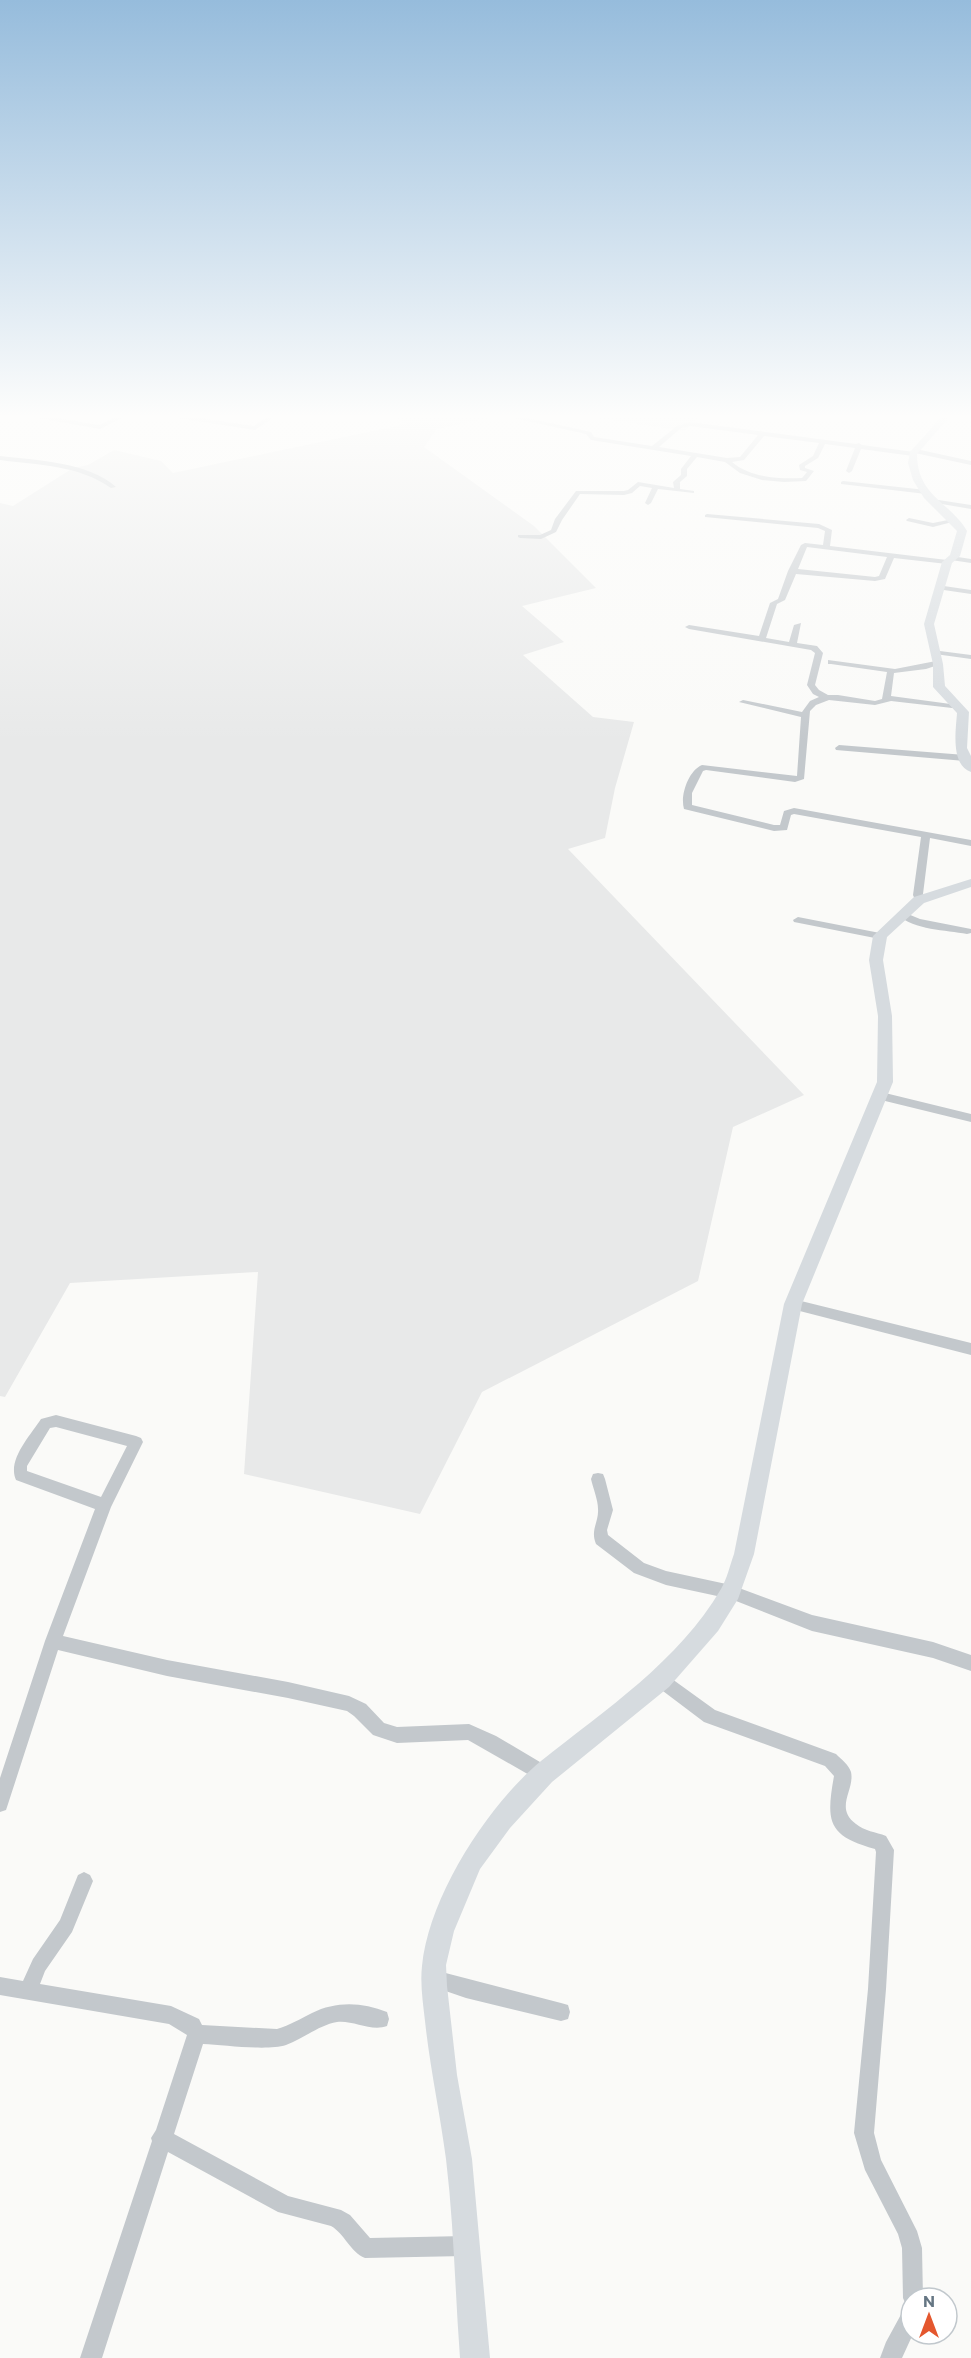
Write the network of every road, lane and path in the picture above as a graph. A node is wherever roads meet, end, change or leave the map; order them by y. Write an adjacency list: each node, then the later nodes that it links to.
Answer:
1 (555, 523): 6 (street)
2 (786, 523): 7 (street)
3 (924, 523): 4 (street)
4 (943, 523)
5 (967, 532): 9 (street)
6 (520, 536)
7 (826, 548): 8 (street); 11 (street)
8 (891, 555): 9 (street); 11 (street)
9 (950, 560): 10 (street); 12 (street)
10 (971, 561)
11 (792, 571): 16 (street)
12 (940, 586): 13 (street); 18 (street)
13 (971, 592)
14 (798, 625): 17 (street)
15 (689, 627): 16 (street)
16 (762, 638): 17 (street)
17 (794, 643): 22 (street)
18 (937, 657): 19 (street); 21 (street); 25 (street)
19 (971, 657)
20 (831, 662): 21 (street)
21 (891, 670): 23 (street)
22 (825, 697): 23 (street); 26 (street)
23 (886, 700): 25 (street)
24 (743, 702): 26 (street)
25 (958, 706): 28 (street)
26 (806, 715): 29 (street)
27 (839, 748): 28 (street)
28 (968, 763)
29 (926, 835): 30 (street); 32 (street)
30 (971, 843)
31 (971, 883): 32 (street)
32 (920, 900): 33 (street)
33 (903, 915): 35 (street); 36 (street)
34 (798, 920): 36 (street)
35 (967, 931)
36 (880, 936): 37 (street)
37 (881, 1096): 38 (street); 39 (street)
38 (971, 1118)
39 (793, 1304): 40 (street); 43 (street)
40 (971, 1349)
41 (598, 1479): 43 (street)
42 (104, 1505): 42 (street); 44 (street)
43 (731, 1592): 45 (street); 46 (street)
44 (53, 1641): 47 (street); 48 (street)
45 (971, 1663)
46 (661, 1679): 47 (street); 58 (street)
47 (544, 1774): 50 (street)
48 (0, 1804)
49 (84, 1881): 52 (street)
50 (434, 1979): 53 (street); 57 (street)
51 (0, 1986): 52 (street)
52 (28, 1990): 55 (street)
53 (561, 2012)
54 (380, 2019): 55 (street)
55 (197, 2034): 56 (street)
56 (161, 2138): 57 (street); 60 (street)
57 (465, 2246): 61 (street)
58 (913, 2286)
59 (899, 2341): 62 (street)
60 (91, 2358)
61 (475, 2358)
62 (891, 2358)

